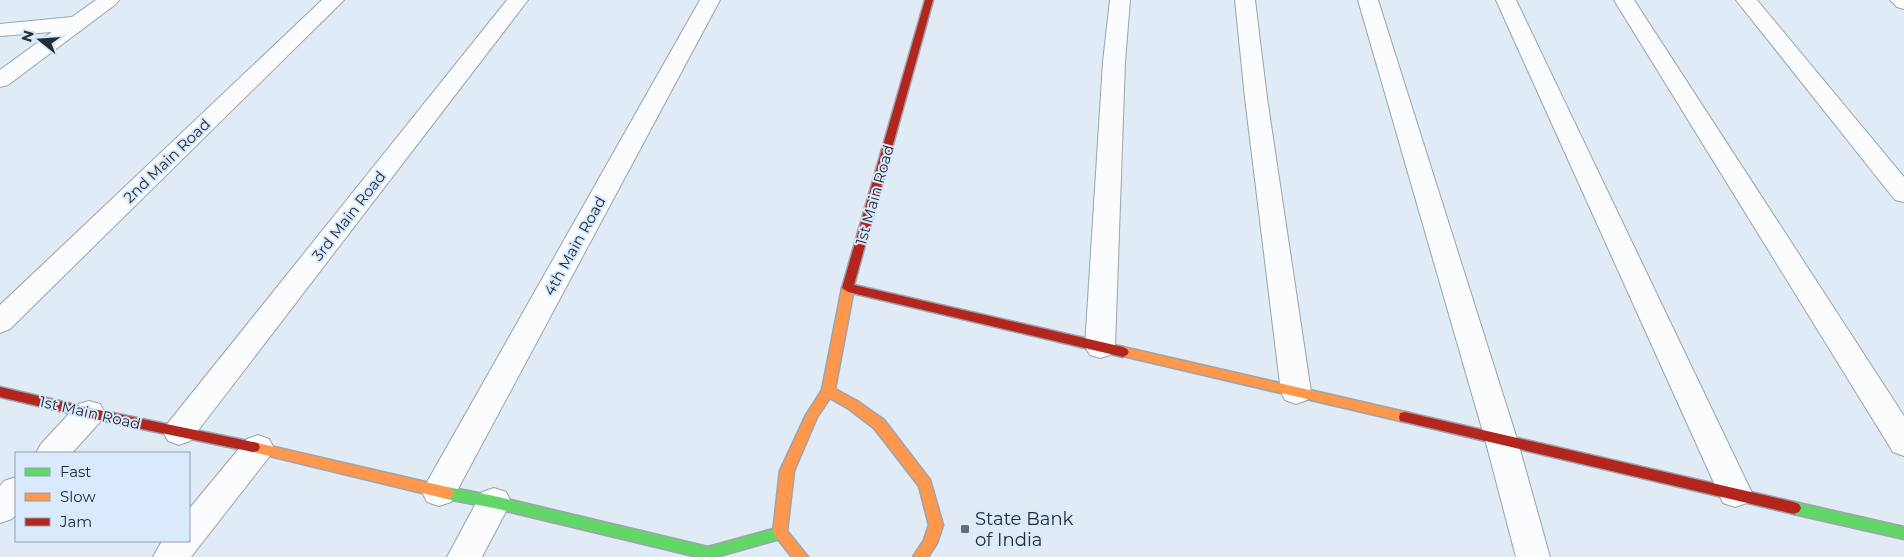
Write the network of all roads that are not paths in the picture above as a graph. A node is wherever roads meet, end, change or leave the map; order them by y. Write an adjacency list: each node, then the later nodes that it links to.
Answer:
1 (109, 0): 14 (street)
2 (334, 0): 19 (street, 2nd Main Road)
3 (518, 0): 25 (street, 3rd Main Road)
4 (710, 0): 31 (street, 4th Main Road)
5 (929, 0): 18 (street, 1st Main Road)
6 (1120, 0): 20 (street)
7 (1245, 0): 23 (street)
8 (1368, 0): 26 (street)
9 (1506, 0): 32 (street)
10 (1624, 0): 27 (street)
11 (1746, 0): 17 (street)
12 (1900, 0): 13 (street)
13 (1904, 3)
14 (78, 23): 15 (street); 16 (street)
15 (0, 30)
16 (0, 80)
17 (1904, 194)
18 (848, 288): 20 (street); 21 (street, 1st Main Road)
19 (0, 322)
20 (1100, 347): 23 (street)
21 (828, 391): 36 (street); 43 (street)
22 (0, 392): 24 (street, 1st Main Road)
23 (1296, 392): 26 (street)
24 (89, 413): 25 (street, 1st Main Road); 29 (street)
25 (179, 432): 28 (street, 1st Main Road)
26 (1501, 439): 32 (street); 44 (street)
27 (1904, 442)
28 (258, 448): 31 (street, 1st Main Road); 35 (street)
29 (53, 452)
30 (15, 492): 34 (street)
31 (439, 492): 33 (street, 1st Main Road)
32 (1735, 494): 37 (street)
33 (494, 502): 39 (street, 1st Main Road); 41 (street)
34 (0, 509)
35 (190, 533)
36 (780, 533): 39 (street); 42 (street)
37 (1904, 533)
38 (182, 542): 40 (street)
39 (708, 555)
40 (170, 557)
41 (464, 557)
42 (800, 557)
43 (920, 557)
44 (1532, 557)

